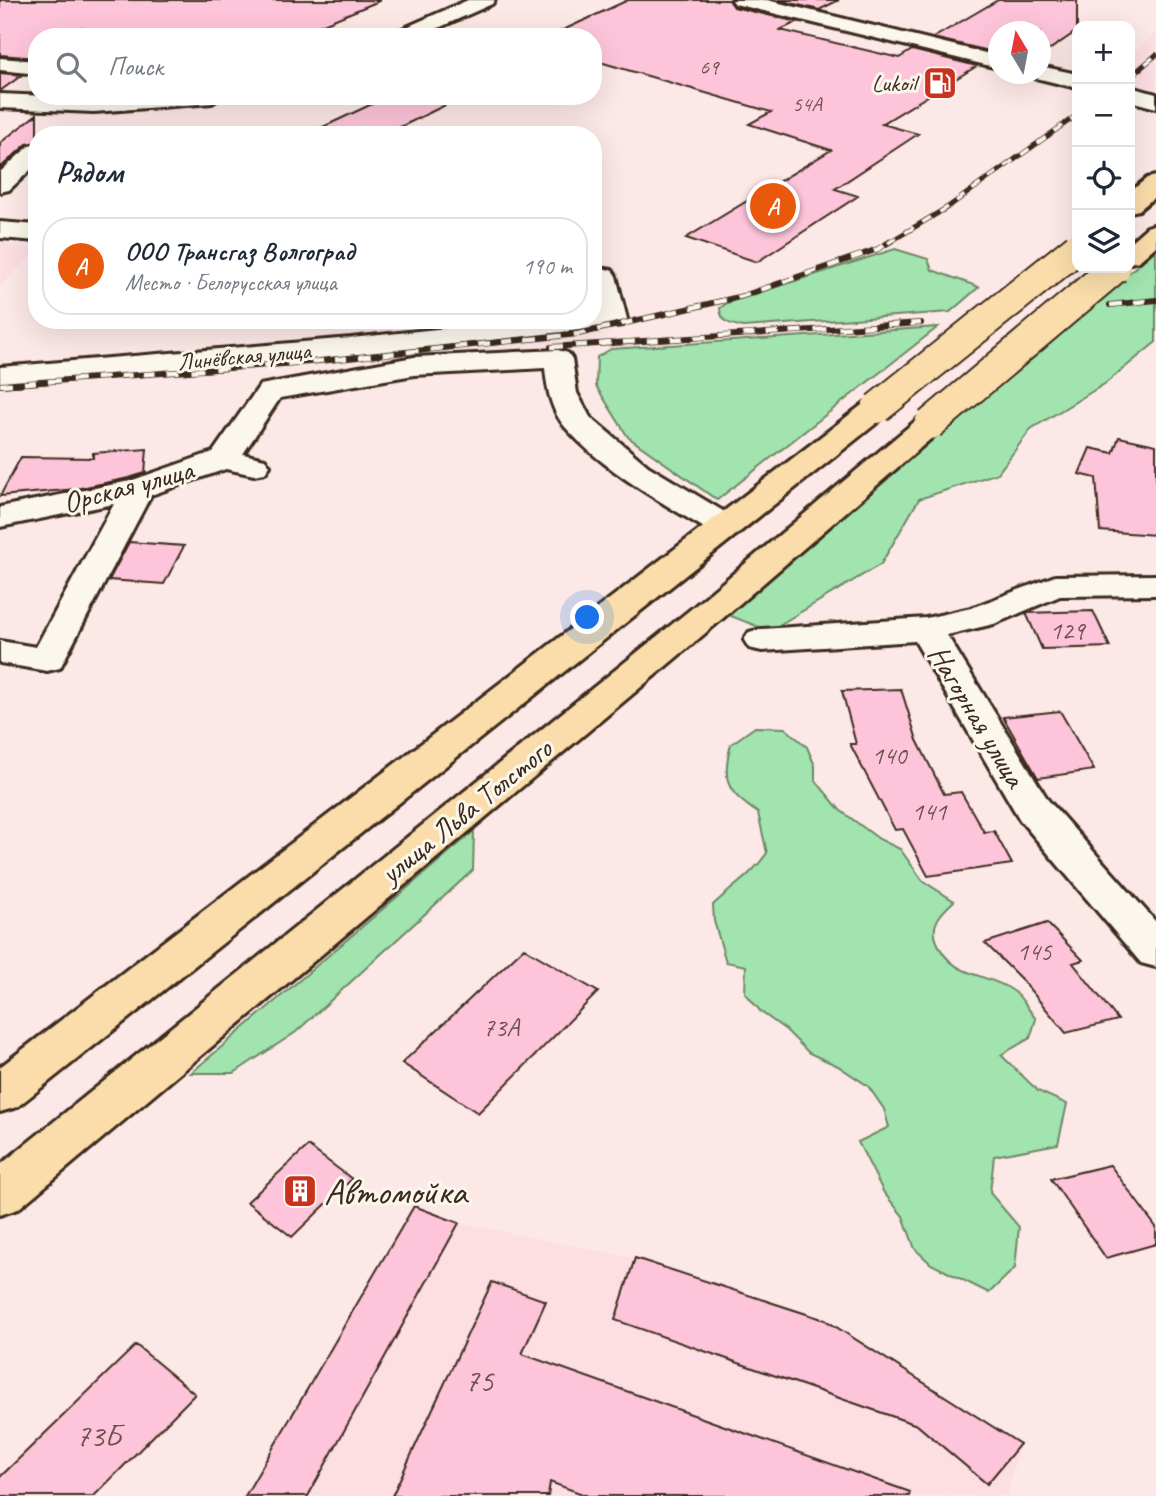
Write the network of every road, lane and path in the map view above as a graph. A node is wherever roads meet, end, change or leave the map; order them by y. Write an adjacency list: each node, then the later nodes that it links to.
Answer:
1 (485, 0): 3 (street)
2 (742, 0): 4 (street)
3 (421, 28)
4 (988, 59)
5 (0, 64): 6 (street)
6 (28, 67)
7 (1051, 74): 8 (street)
8 (1072, 80)
9 (1135, 95): 11 (street)
10 (0, 100): 12 (street)
11 (1156, 100)
12 (28, 101)
13 (92, 105): 14 (street)
14 (67, 126)
15 (23, 162): 16 (street)
16 (0, 185)
17 (0, 230): 18 (street)
18 (28, 232)
19 (1072, 251): 27 (main road, улица Льва Толстого, bridge)
20 (1109, 273): 34 (main road, улица Льва Толстого, bridge)
21 (602, 276): 22 (street, Линёвская улица)
22 (602, 320)
23 (519, 329): 24 (street, Линёвская улица)
24 (0, 376)
25 (138, 489): 26 (street, Орская улица); 27 (street, Орская улица); 31 (street)
26 (0, 517)
27 (726, 527): 33 (main road, улица Льва Толстого)
28 (1156, 585): 29 (street, Нагорная улица)
29 (926, 629): 30 (street); 32 (street, Нагорная улица)
30 (762, 640)
31 (0, 652)
32 (1156, 951)
33 (0, 1093)
34 (0, 1194)

